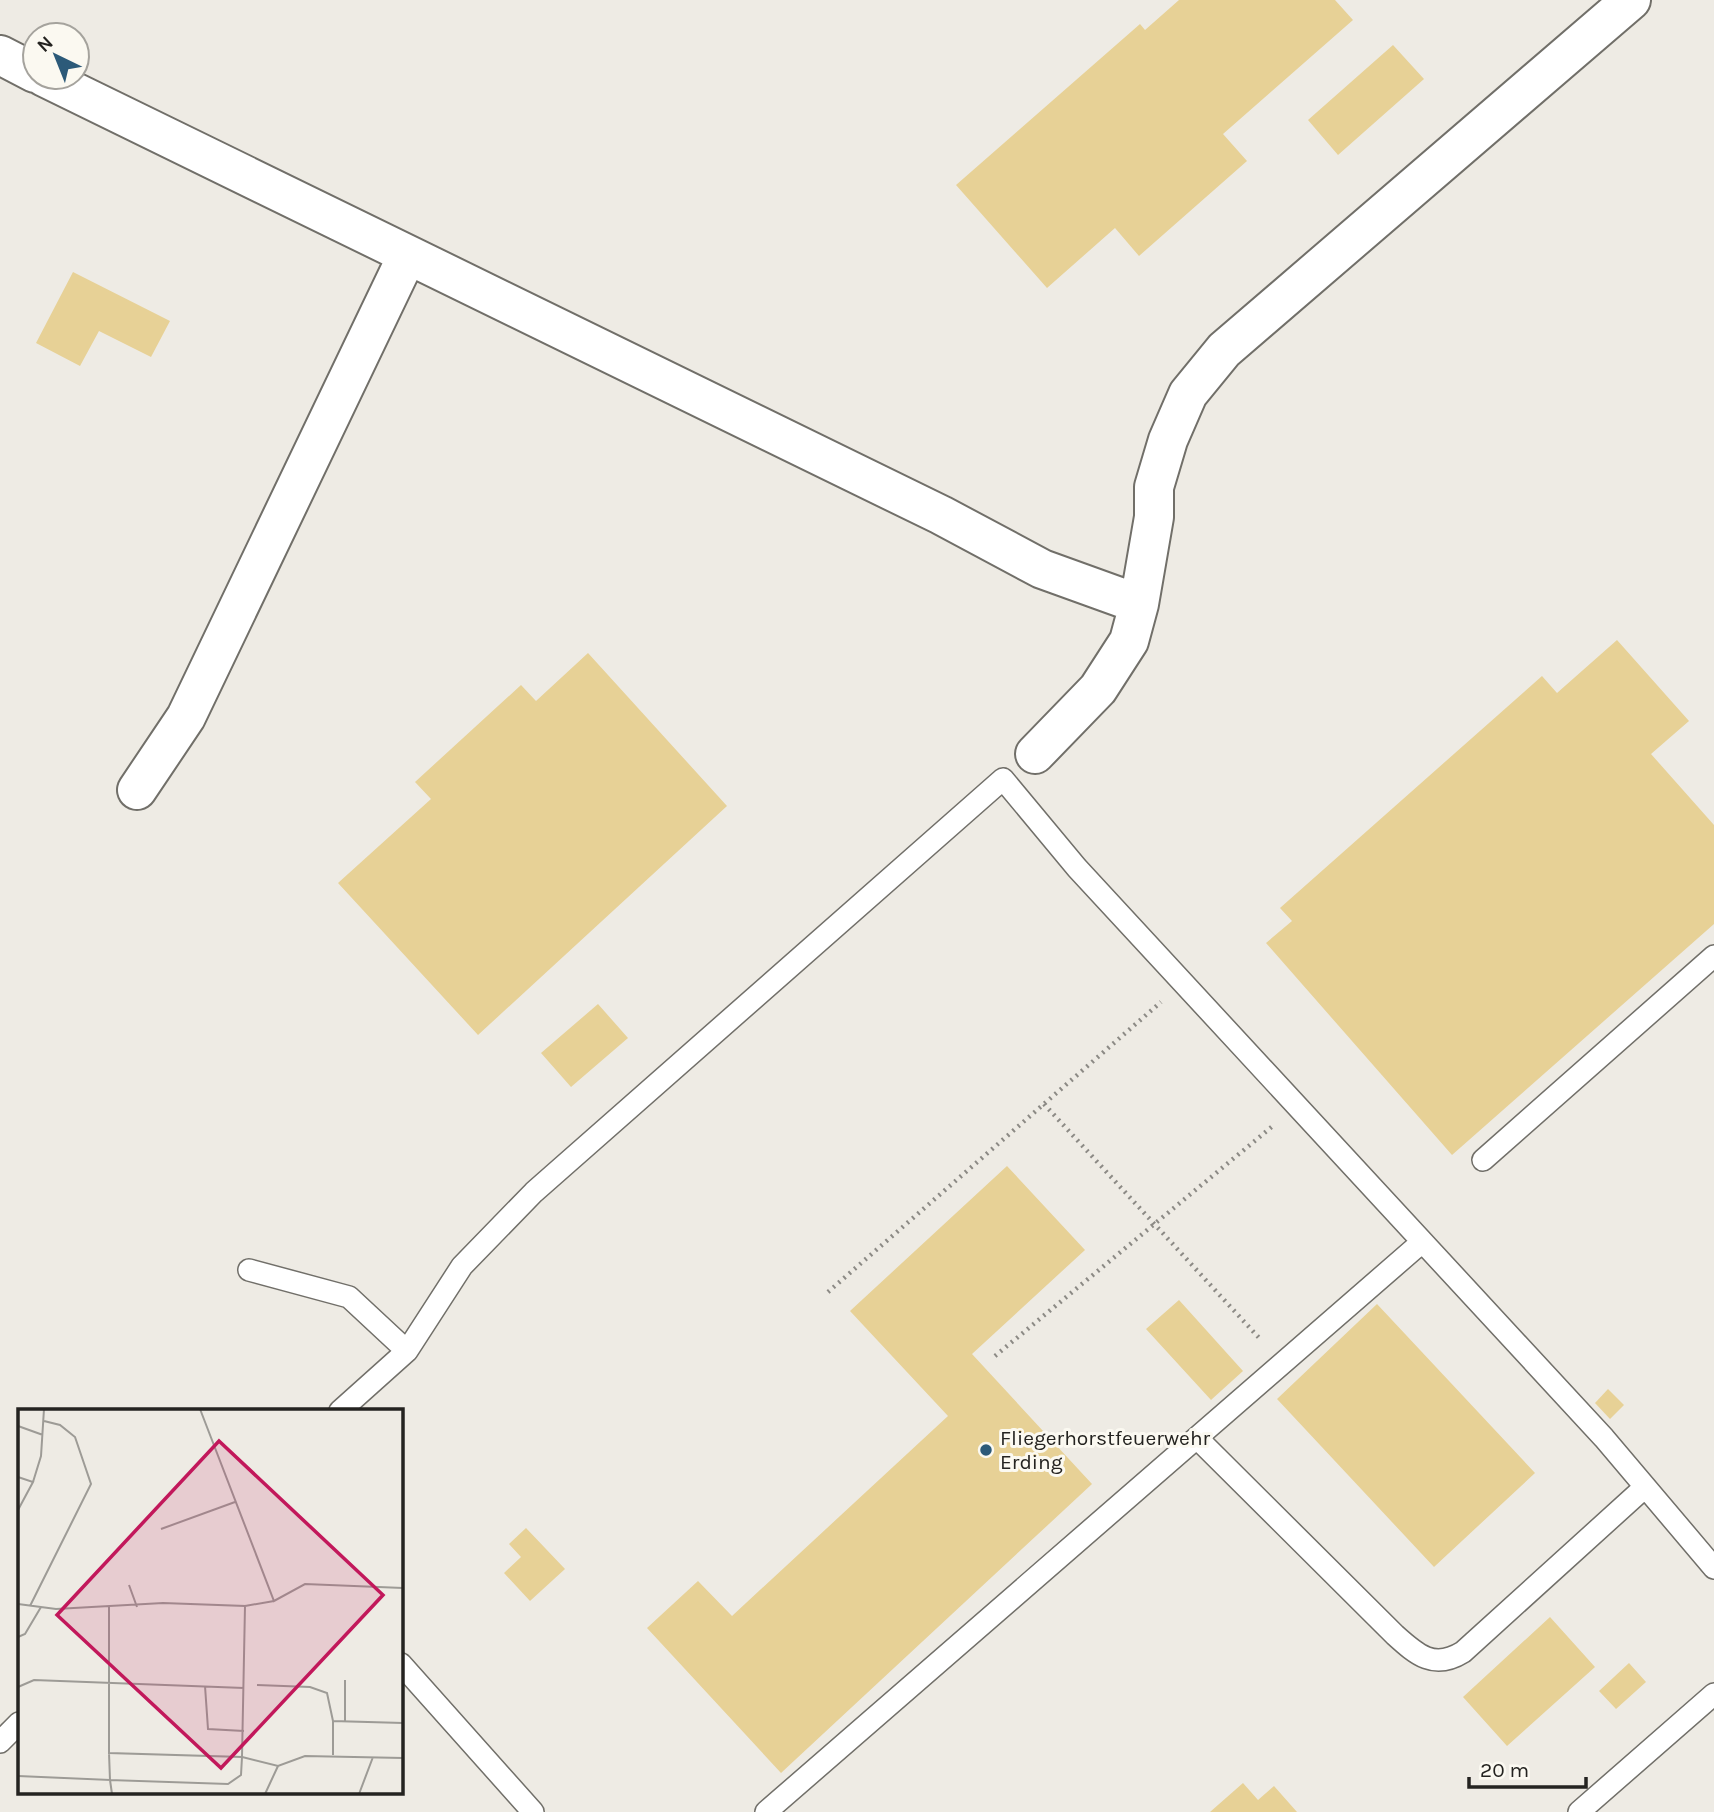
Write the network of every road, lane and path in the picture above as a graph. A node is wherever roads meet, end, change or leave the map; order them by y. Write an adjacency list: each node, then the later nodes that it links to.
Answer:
1 (1631, 0): 6 (street)
2 (0, 55): 3 (street)
3 (21, 66)
4 (72, 91): 5 (street)
5 (407, 256): 6 (street); 9 (street)
6 (1139, 604): 7 (street)
7 (1035, 754): 8 (lane)
8 (1003, 779): 11 (lane); 19 (lane)
9 (137, 790)
10 (1714, 956): 14 (lane)
11 (1183, 983): 12 (path); 13 (lane)
12 (1044, 1104): 15 (path); 18 (path)
13 (1296, 1106): 15 (path); 16 (lane)
14 (1483, 1160)
15 (1154, 1224): 20 (path); 21 (path)
16 (1422, 1242): 21 (lane); 24 (lane)
17 (249, 1270): 19 (lane)
18 (828, 1292)
19 (407, 1351): 22 (lane)
20 (995, 1356)
21 (1282, 1363): 23 (lane)
22 (342, 1409)
23 (1197, 1438): 24 (lane); 31 (lane)
24 (1646, 1487): 25 (lane)
25 (1714, 1569)
26 (402, 1665): 30 (lane)
27 (1714, 1694): 32 (lane)
28 (18, 1724): 29 (lane)
29 (0, 1742)
30 (533, 1812)
31 (766, 1812)
32 (1578, 1812)

